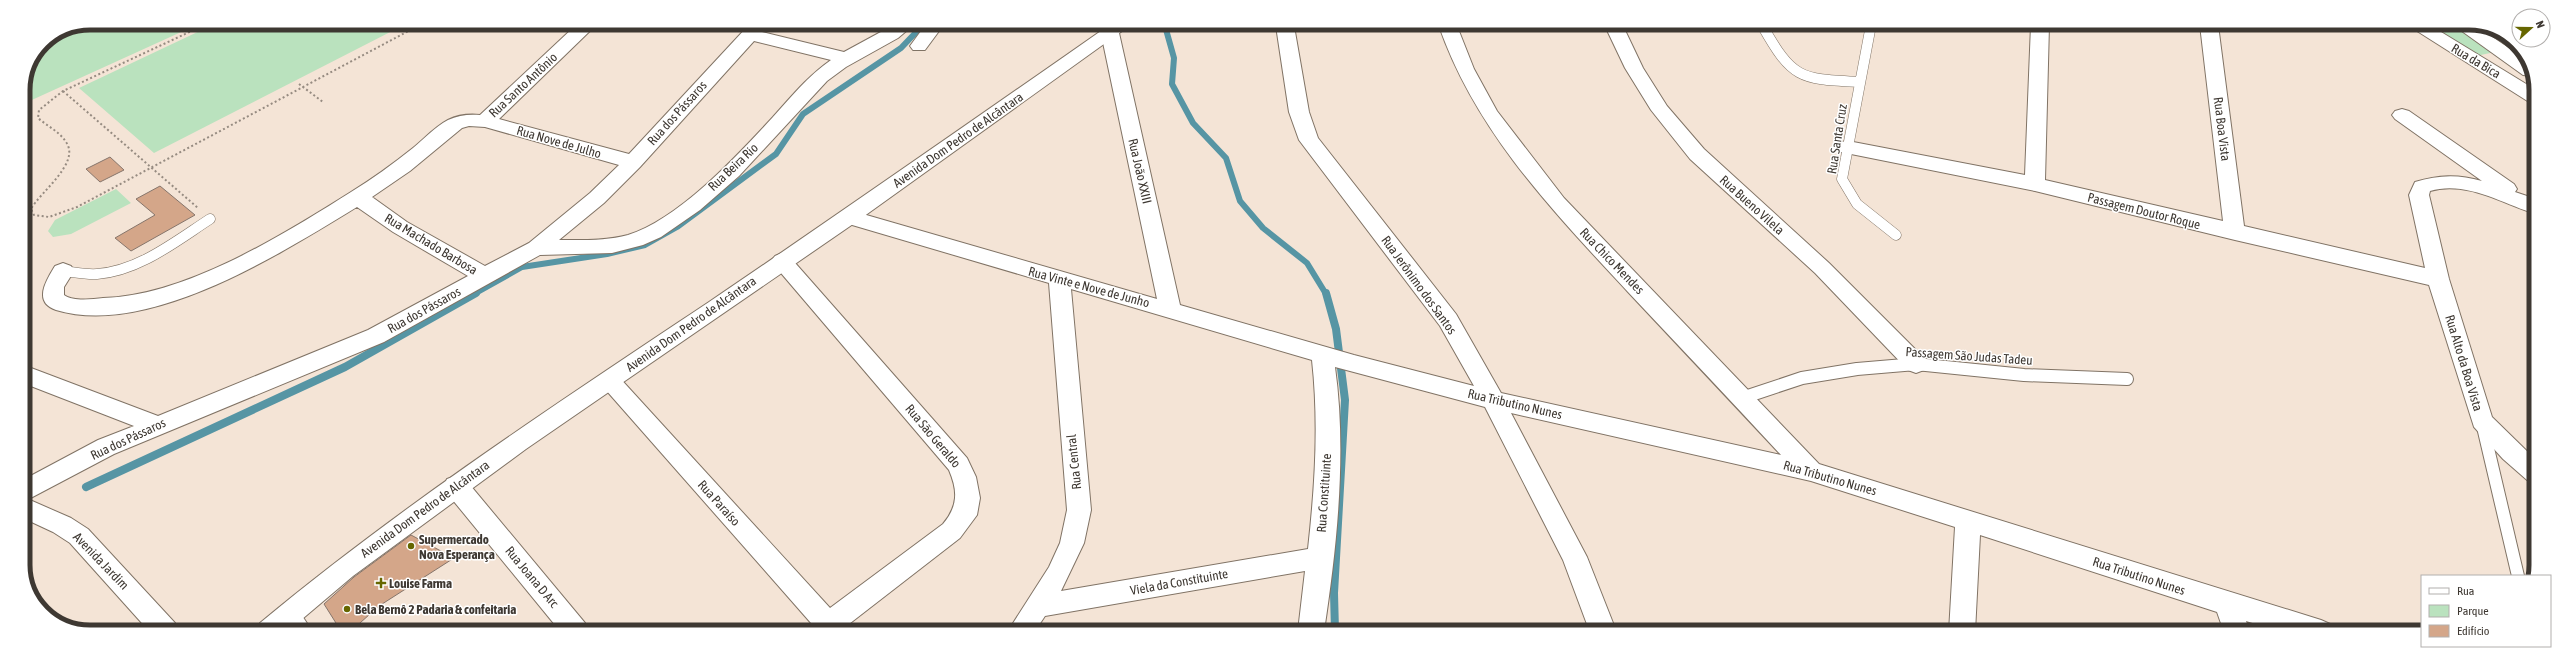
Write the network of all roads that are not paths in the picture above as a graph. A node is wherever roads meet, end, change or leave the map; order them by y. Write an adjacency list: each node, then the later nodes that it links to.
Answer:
1 (582, 30): 23 (street, Rua Santo Antônio)
2 (897, 30): 16 (street, Rua Beira Rio)
3 (931, 30): 15 (street)
4 (1115, 30): 30 (street, Avenida Dom Pedro de Alcântara); 40 (street, Rua João XXIII)
5 (1286, 30): 47 (street, Rua Jerônimo dos Santos)
6 (1450, 30): 46 (street, Rua Chico Mendes)
7 (1616, 30): 42 (street, Rua Bueno Vilela)
8 (1765, 30): 20 (lane)
9 (1870, 30): 20 (lane, Rua Santa Cruz)
10 (2040, 30): 26 (street)
11 (2210, 30): 32 (street, Rua Boa Vista)
12 (2425, 30): 19 (street, Rua da Bica)
13 (2470, 30): 17 (street, Rua da Bica)
14 (754, 31): 16 (street); 25 (street, Rua dos Pássaros)
15 (919, 46)
16 (845, 58): 34 (street, Rua Beira Rio)
17 (2525, 69)
18 (2526, 72): 19 (street)
19 (2505, 78): 21 (street, Rua da Bica)
20 (1860, 82): 24 (lane, Rua Santa Cruz)
21 (2529, 93)
22 (2402, 115): 28 (street)
23 (485, 121): 25 (street, Rua Nove de Julho); 27 (street, Rua Santo Antônio)
24 (1848, 147): 26 (street, Passagem Doutor Roque); 33 (lane, Rua Santa Cruz)
25 (633, 162): 34 (street, Rua dos Pássaros)
26 (2035, 184): 32 (street, Passagem Doutor Roque)
27 (358, 196): 36 (street, Rua Santo Antônio); 37 (street, Rua Machado Barbosa)
28 (2529, 203)
29 (2529, 205): 39 (street, Rua Alto da Boa Vista)
30 (849, 217): 35 (street, Avenida Dom Pedro de Alcântara); 38 (street, Rua Vinte e Nove de Junho)
31 (210, 219): 36 (lane)
32 (2235, 233): 39 (street, Passagem Doutor Roque)
33 (1896, 235)
34 (536, 248): 37 (street, Rua dos Pássaros)
35 (782, 261): 45 (street, Avenida Dom Pedro de Alcântara); 64 (street, Rua São Geraldo)
36 (63, 271)
37 (485, 276): 49 (street, Rua dos Pássaros)
38 (1059, 279): 40 (street, Rua Vinte e Nove de Junho); 59 (street, Rua Central)
39 (2438, 279): 48 (street, Rua Alto da Boa Vista)
40 (1170, 309): 41 (street, Rua Vinte e Nove de Junho)
41 (1326, 355): 47 (street, Rua Tributino Nunes); 56 (street, Rua Constituinte)
42 (1916, 364): 44 (lane, Passagem São Judas Tadeu); 46 (lane, Passagem São Judas Tadeu)
43 (31, 377): 49 (street)
44 (2127, 379)
45 (610, 381): 52 (street, Avenida Dom Pedro de Alcântara); 63 (street, Rua Paraíso)
46 (1742, 398): 51 (street, Rua Chico Mendes)
47 (1493, 400): 51 (street, Rua Tributino Nunes); 67 (street, Rua Jerônimo dos Santos)
48 (2482, 421): 50 (street, Rua Alto da Boa Vista); 57 (lane)
49 (158, 425): 53 (street, Rua dos Pássaros)
50 (2529, 467)
51 (1811, 471): 55 (street, Rua Tributino Nunes)
52 (456, 486): 61 (street, Avenida Dom Pedro de Alcântara); 62 (street, Rua Joana D Arc)
53 (30, 488)
54 (30, 510): 60 (street, Avenida Jardim)
55 (1968, 520): 58 (street, Rua Tributino Nunes); 68 (street)
56 (1320, 558): 59 (street, Viela da Constituinte); 66 (street, Rua Constituinte)
57 (2518, 575)
58 (2227, 604): 69 (street); 70 (street, Rua Tributino Nunes)
59 (1039, 606): 65 (street, Rua Central)
60 (161, 625)
61 (287, 625)
62 (571, 625)
63 (821, 625)
64 (828, 625)
65 (1025, 625)
66 (1312, 625)
67 (1603, 625)
68 (1962, 625)
69 (2234, 625)
70 (2298, 625)

